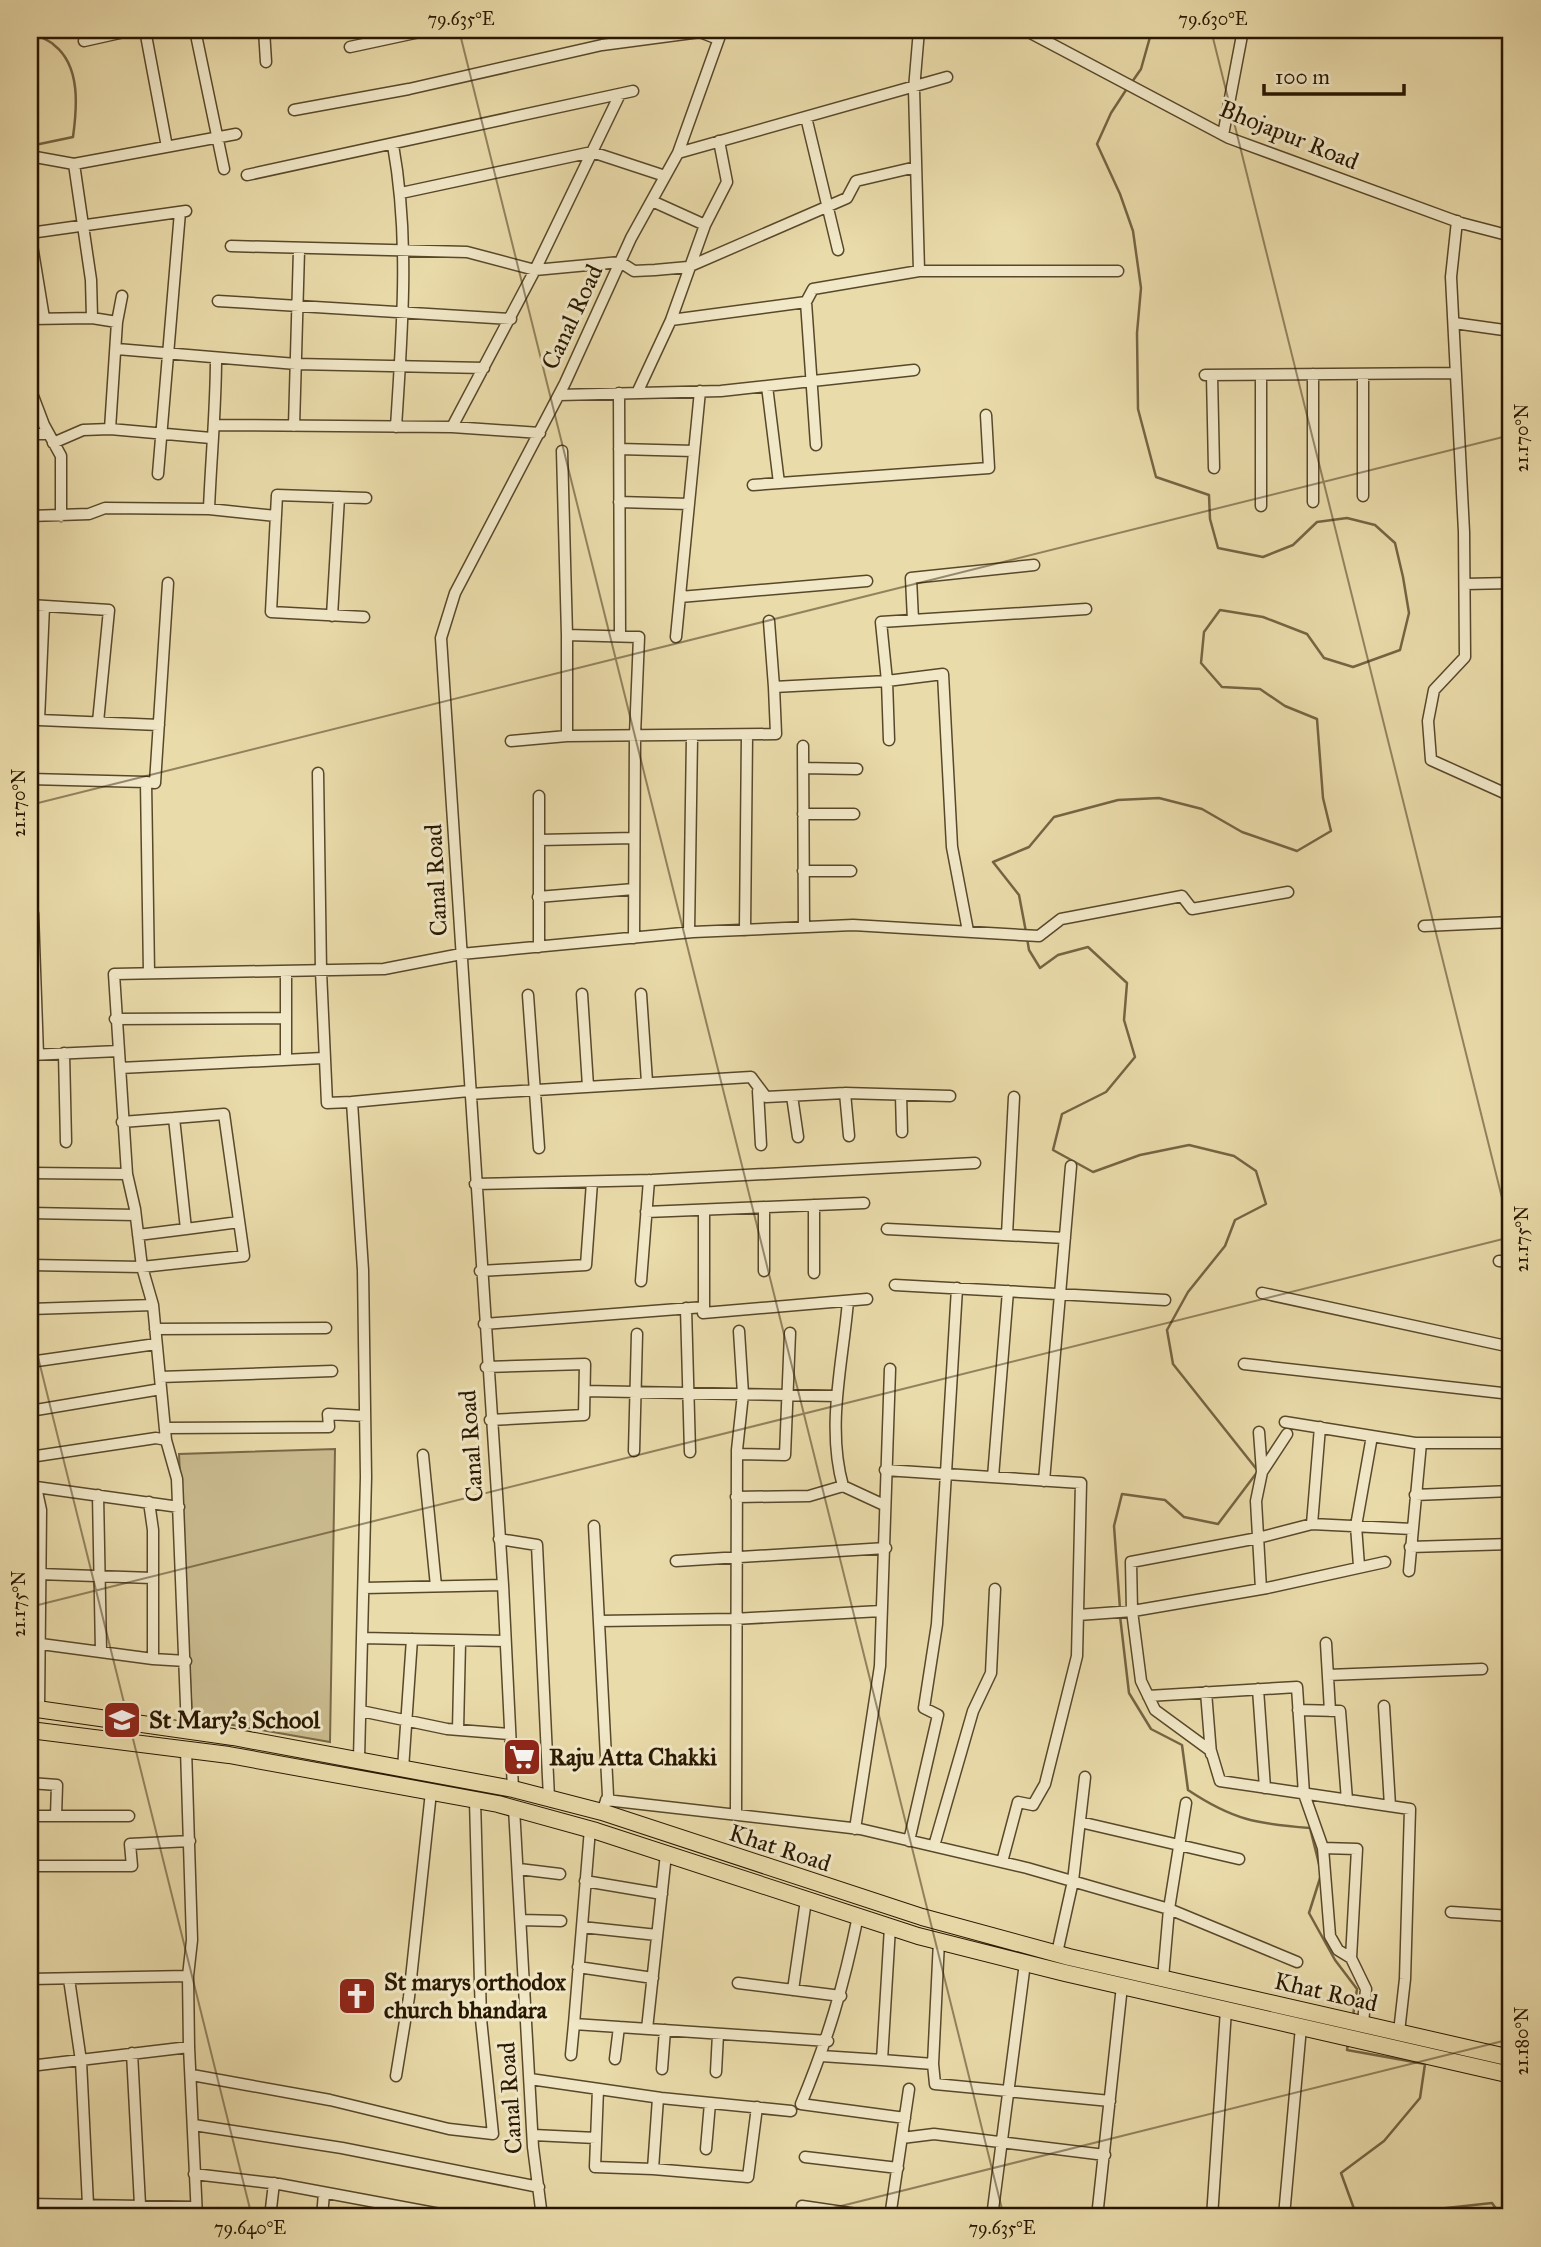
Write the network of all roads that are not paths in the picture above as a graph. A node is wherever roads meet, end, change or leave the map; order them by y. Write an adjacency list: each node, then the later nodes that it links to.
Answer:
1 (133, 30): 11 (street)
2 (145, 30): 25 (street)
3 (195, 30): 22 (street)
4 (264, 30): 13 (street)
5 (429, 30): 12 (street)
6 (919, 30): 15 (street)
7 (1025, 30): 21 (street, Bhojapur Road)
8 (1243, 30): 21 (street)
9 (671, 33): 10 (street); 18 (street)
10 (720, 34): 27 (street, Canal Road)
11 (84, 41)
12 (350, 47)
13 (266, 62)
14 (947, 77): 15 (street)
15 (914, 86): 19 (street); 30 (street)
16 (633, 91): 17 (street)
17 (620, 94): 24 (street); 26 (street)
18 (293, 110)
19 (806, 117): 23 (street); 36 (street)
20 (236, 134): 22 (street)
21 (1223, 135): 37 (street, Bhojapur Road)
22 (218, 138): 25 (street); 31 (street)
23 (719, 141): 27 (street); 39 (street)
24 (393, 145): 32 (street); 34 (street)
25 (167, 147): 29 (street)
26 (592, 152): 33 (street); 34 (street); 48 (street)
27 (678, 153): 33 (street, Canal Road)
28 (30, 156): 29 (street)
29 (74, 164): 38 (street)
30 (916, 167): 36 (street); 49 (street)
31 (224, 169)
32 (247, 175)
33 (665, 176): 35 (street, Canal Road)
34 (401, 193): 44 (street)
35 (652, 201): 39 (street); 46 (street, Canal Road)
36 (828, 207): 45 (street); 47 (street)
37 (1457, 221): 41 (street, Bhojapur Road); 62 (street)
38 (83, 225): 40 (street); 57 (street); 65 (street)
39 (705, 225): 47 (street)
40 (30, 233): 56 (street)
41 (1511, 236)
42 (231, 246): 43 (street)
43 (299, 250): 44 (street); 54 (street)
44 (403, 250): 48 (street); 55 (street)
45 (838, 250)
46 (620, 262): 47 (street); 48 (street); 81 (street, Canal Road)
47 (690, 266): 60 (street)
48 (536, 270): 59 (street)
49 (919, 271): 50 (street); 53 (street)
50 (1118, 271)
51 (122, 296): 61 (street)
52 (218, 301): 54 (street)
53 (806, 302): 60 (street); 75 (street)
54 (298, 306): 55 (street); 67 (street)
55 (404, 313): 59 (street); 68 (street)
56 (44, 318): 57 (street); 58 (street)
57 (92, 318): 61 (street)
58 (30, 319)
59 (511, 319): 69 (street)
60 (671, 320): 80 (street)
61 (117, 322): 64 (street)
62 (1454, 323): 63 (street); 71 (street)
63 (1511, 331)
64 (117, 349): 65 (street); 87 (street)
65 (167, 354): 66 (street); 90 (street)
66 (216, 358): 67 (street); 83 (street)
67 (296, 364): 68 (street); 84 (street)
68 (400, 366): 69 (street); 85 (street)
69 (484, 368): 86 (street)
70 (914, 370): 75 (street)
71 (1455, 373): 74 (street); 116 (street)
72 (1261, 374): 73 (street); 97 (street); 107 (street)
73 (1313, 374): 74 (street); 105 (street)
74 (1363, 374): 101 (street)
75 (811, 381): 76 (street); 93 (street)
76 (767, 386): 78 (street); 99 (street)
77 (30, 388): 91 (street)
78 (700, 391): 80 (street); 95 (street)
79 (619, 393): 80 (street); 81 (street); 94 (street)
80 (637, 393)
81 (559, 395): 88 (street, Canal Road)
82 (986, 415): 99 (street)
83 (216, 425): 84 (street); 92 (street)
84 (294, 426): 85 (street)
85 (396, 426): 86 (street)
86 (452, 427): 88 (street)
87 (110, 429): 90 (street); 91 (street)
88 (540, 433): 166 (street, Canal Road)
89 (30, 434): 91 (street)
90 (160, 434): 92 (street); 98 (street)
91 (51, 438): 110 (street)
92 (211, 438): 108 (street)
93 (816, 445)
94 (619, 449): 95 (street); 104 (street)
95 (694, 450): 106 (street)
96 (562, 451): 125 (street)
97 (1214, 468)
98 (158, 474)
99 (779, 483): 100 (street)
100 (752, 485)
101 (1363, 496)
102 (339, 497): 103 (street); 111 (street); 121 (street)
103 (366, 498)
104 (620, 502): 106 (street); 126 (street)
105 (1313, 502)
106 (689, 504): 117 (street)
107 (1261, 506)
108 (209, 509): 110 (street); 111 (street)
109 (30, 516): 110 (street)
110 (61, 516)
111 (276, 516): 121 (street)
112 (1034, 565): 123 (street)
113 (867, 581): 117 (street)
114 (168, 583): 133 (street)
115 (1511, 583): 116 (street)
116 (1465, 584): 147 (street)
117 (680, 597): 127 (street)
118 (30, 605): 119 (street)
119 (44, 606): 128 (street); 132 (street)
120 (1086, 609): 123 (street)
121 (332, 616): 122 (street)
122 (363, 617)
123 (913, 620): 129 (street)
124 (769, 621): 130 (street)
125 (567, 635): 126 (street); 135 (street)
126 (620, 636): 137 (street)
127 (676, 637)
128 (35, 664): 131 (street)
129 (887, 681): 130 (street); 138 (street); 162 (street)
130 (774, 687): 134 (street)
131 (34, 719): 132 (street)
132 (98, 722): 133 (street)
133 (159, 725): 145 (street)
134 (747, 735): 136 (street); 161 (street)
135 (567, 736): 137 (street); 139 (street)
136 (692, 737): 137 (street); 163 (street)
137 (635, 738): 150 (street)
138 (889, 740)
139 (510, 741)
140 (803, 746): 141 (street)
141 (803, 768): 142 (street); 148 (street)
142 (857, 769)
143 (318, 772): 168 (street)
144 (30, 779): 145 (street)
145 (146, 782): 169 (street)
146 (539, 796): 151 (street)
147 (1511, 796)
148 (803, 814): 149 (street); 152 (street)
149 (854, 814)
150 (634, 838): 151 (street); 154 (street)
151 (539, 839): 156 (street)
152 (803, 871): 153 (street); 160 (street)
153 (851, 872)
154 (634, 889): 156 (street); 164 (street)
155 (1288, 892): 162 (street)
156 (538, 897): 165 (street)
157 (33, 913): 170 (street)
158 (1511, 922): 159 (street)
159 (1424, 926)
160 (804, 927): 161 (street); 162 (street)
161 (745, 930): 163 (street)
162 (968, 931)
163 (689, 932): 164 (street)
164 (634, 938): 165 (street)
165 (539, 947): 166 (street)
166 (461, 954): 168 (street); 186 (street, Canal Road)
167 (286, 971): 168 (street); 169 (street); 175 (street)
168 (320, 971): 179 (street)
169 (149, 973): 174 (street)
170 (33, 983): 178 (street)
171 (582, 994): 183 (street)
172 (641, 994): 182 (street)
173 (528, 995): 184 (street)
174 (116, 1018): 175 (street); 176 (street)
175 (286, 1018): 180 (street)
176 (119, 1051): 177 (street); 181 (street)
177 (64, 1053): 178 (street); 198 (street)
178 (34, 1055)
179 (323, 1058): 180 (street); 192 (street)
180 (286, 1059): 181 (street)
181 (120, 1068): 194 (street)
182 (647, 1082): 183 (street); 185 (street)
183 (588, 1086): 184 (street)
184 (535, 1089): 186 (street); 200 (street)
185 (758, 1091): 189 (street); 199 (street)
186 (469, 1092): 192 (street); 207 (street, Canal Road)
187 (845, 1093): 188 (street); 189 (street); 196 (street)
188 (901, 1095): 190 (street); 195 (street)
189 (792, 1096): 197 (street)
190 (950, 1096)
191 (1014, 1097): 218 (street)
192 (352, 1102): 263 (street)
193 (174, 1118): 194 (street); 215 (street); 216 (street)
194 (122, 1122): 204 (street)
195 (902, 1132)
196 (849, 1136)
197 (798, 1137)
198 (66, 1142)
199 (761, 1145)
200 (539, 1148)
201 (975, 1163): 205 (street)
202 (1071, 1167): 220 (street)
203 (30, 1172): 204 (street)
204 (127, 1174): 214 (street)
205 (649, 1180): 206 (street); 212 (street)
206 (593, 1182): 207 (street); 225 (street)
207 (475, 1184): 225 (street, Canal Road)
208 (864, 1203): 209 (street)
209 (814, 1205): 210 (street); 227 (street)
210 (764, 1207): 211 (street); 226 (street)
211 (704, 1210): 212 (street); 238 (street)
212 (646, 1212): 228 (street)
213 (30, 1213): 214 (street)
214 (135, 1215): 219 (street)
215 (239, 1222): 216 (street); 224 (street)
216 (186, 1229): 219 (street)
217 (887, 1229): 218 (street)
218 (1007, 1235): 220 (street)
219 (138, 1236): 224 (street)
220 (1065, 1238): 233 (street)
221 (1499, 1261): 222 (street)
222 (1511, 1262)
223 (30, 1265): 224 (street)
224 (142, 1267): 237 (street)
225 (481, 1271): 241 (street, Canal Road)
226 (764, 1271)
227 (814, 1273)
228 (641, 1281)
229 (895, 1285): 230 (street)
230 (957, 1289): 231 (street); 281 (street)
231 (1008, 1291): 233 (street); 282 (street)
232 (1262, 1293): 248 (street)
233 (1060, 1294): 235 (street); 283 (street)
234 (867, 1299): 236 (street)
235 (1166, 1300)
236 (848, 1301): 238 (street); 261 (street)
237 (153, 1305): 240 (street); 243 (street)
238 (704, 1307): 239 (street)
239 (686, 1308): 241 (street); 257 (street)
240 (30, 1309)
241 (484, 1324): 251 (street, Canal Road)
242 (326, 1328): 243 (street)
243 (155, 1329): 247 (street)
244 (739, 1331): 258 (street)
245 (790, 1333): 260 (street)
246 (637, 1334): 256 (street)
247 (156, 1344): 249 (street); 254 (street)
248 (1511, 1347)
249 (30, 1362)
250 (1244, 1364): 259 (street)
251 (486, 1367): 255 (street); 264 (street, Canal Road)
252 (890, 1369): 279 (street)
253 (332, 1371): 254 (street)
254 (160, 1383): 262 (street); 266 (street)
255 (585, 1391): 256 (street); 264 (street)
256 (636, 1392): 257 (street); 274 (street)
257 (688, 1394): 258 (street); 275 (street)
258 (743, 1394): 260 (street); 276 (street)
259 (1511, 1394)
260 (789, 1395): 261 (street); 276 (street)
261 (837, 1396): 285 (street)
262 (30, 1411)
263 (365, 1416): 266 (street); 312 (street)
264 (490, 1420): 298 (street, Canal Road)
265 (1285, 1422): 267 (street)
266 (165, 1427): 271 (street)
267 (1320, 1427): 270 (street); 293 (street)
268 (1259, 1432): 280 (street)
269 (1287, 1434): 280 (street)
270 (1372, 1436): 272 (street); 295 (street)
271 (166, 1440): 278 (street); 292 (street)
272 (1421, 1443): 273 (street); 288 (street)
273 (1511, 1443)
274 (635, 1451)
275 (690, 1452)
276 (737, 1454): 289 (street)
277 (423, 1455): 311 (street)
278 (30, 1457)
279 (885, 1470): 281 (street); 291 (street)
280 (1262, 1472): 297 (street)
281 (944, 1474): 282 (street); 368 (street)
282 (993, 1477): 283 (street)
283 (1044, 1480): 317 (street)
284 (33, 1486): 287 (street); 308 (street)
285 (843, 1486): 289 (street); 291 (street)
286 (1511, 1491): 288 (street)
287 (98, 1495): 290 (street); 307 (street)
288 (1415, 1495): 296 (street)
289 (736, 1497): 302 (street)
290 (149, 1502): 292 (street); 309 (street)
291 (884, 1505): 301 (street)
292 (179, 1507): 328 (street)
293 (1312, 1524): 295 (street); 297 (street)
294 (594, 1526): 319 (street)
295 (1356, 1526): 296 (street); 305 (street)
296 (1412, 1529): 300 (street)
297 (1258, 1538): 314 (street); 316 (street)
298 (499, 1539): 310 (street, Canal Road); 354 (street)
299 (1511, 1544): 300 (street)
300 (1410, 1547): 306 (street)
301 (885, 1548): 302 (street); 315 (street)
302 (735, 1557): 303 (street); 318 (street)
303 (676, 1561)
304 (1385, 1562): 305 (street)
305 (1359, 1566): 314 (street)
306 (1409, 1571)
307 (100, 1575): 308 (street); 309 (street); 326 (street)
308 (36, 1578): 324 (street)
309 (152, 1578): 327 (street)
310 (503, 1585): 311 (street); 322 (street, Canal Road)
311 (436, 1586): 312 (street)
312 (363, 1588): 320 (street)
313 (995, 1589): 371 (street)
314 (1261, 1589): 316 (street)
315 (881, 1611): 318 (street); 367 (street)
316 (1132, 1611): 317 (street); 333 (street)
317 (1078, 1615): 375 (street)
318 (734, 1619): 319 (street); 361 (street)
319 (599, 1621): 358 (street)
320 (362, 1638): 321 (street); 337 (street)
321 (412, 1639): 323 (street); 339 (street)
322 (505, 1641): 323 (street); 343 (street, Canal Road)
323 (460, 1642): 342 (street)
324 (37, 1643): 326 (street); 335 (street)
325 (1326, 1643): 330 (street)
326 (101, 1651): 327 (street)
327 (153, 1659): 328 (street)
328 (186, 1661): 341 (street)
329 (1482, 1669): 330 (street)
330 (1328, 1675): 338 (street)
331 (1258, 1689): 332 (street); 336 (street); 350 (street)
332 (1206, 1692): 333 (street); 345 (street)
333 (1148, 1696): 345 (street)
334 (1384, 1706): 359 (street)
335 (34, 1708): 341 (highway, Khat Road)
336 (1298, 1710): 338 (street); 353 (street)
337 (360, 1711): 339 (street); 346 (street)
338 (1330, 1711): 356 (street)
339 (406, 1721): 342 (street); 347 (street)
340 (30, 1730): 344 (highway, Khat Road)
341 (187, 1730): 344 (highway); 346 (highway, Khat Road)
342 (457, 1730): 343 (street)
343 (509, 1734): 351 (street, Canal Road)
344 (186, 1749): 352 (highway, Khat Road); 369 (street)
345 (1212, 1754): 350 (street)
346 (359, 1759): 347 (highway, Khat Road)
347 (403, 1769): 351 (highway, Khat Road)
348 (1085, 1777): 365 (street)
349 (30, 1783): 363 (street)
350 (1265, 1788): 353 (street)
351 (513, 1789): 354 (highway, Khat Road); 360 (highway)
352 (431, 1792): 355 (highway, Khat Road); 435 (street)
353 (1304, 1794): 356 (street); 372 (street)
354 (549, 1798): 358 (highway, Khat Road)
355 (475, 1800): 360 (highway, Khat Road); 434 (street)
356 (1347, 1800): 359 (street)
357 (1186, 1803): 370 (street)
358 (604, 1806): 361 (street); 382 (highway, Khat Road)
359 (1390, 1806): 418 (street)
360 (514, 1808): 366 (highway, Khat Road); 377 (street, Canal Road)
361 (736, 1814): 367 (street)
362 (30, 1816): 363 (street)
363 (56, 1816): 364 (street)
364 (129, 1816)
365 (1080, 1822): 370 (street); 380 (street)
366 (590, 1829): 373 (highway, Khat Road); 379 (street)
367 (855, 1829): 368 (street)
368 (909, 1841): 371 (street)
369 (190, 1842): 376 (street); 400 (street)
370 (1179, 1844): 374 (street); 384 (street)
371 (934, 1846): 375 (street)
372 (1323, 1848): 396 (street); 396 (street)
373 (666, 1854): 381 (street); 383 (highway, Khat Road)
374 (1239, 1859)
375 (1002, 1862): 380 (street)
376 (30, 1866)
377 (519, 1869): 378 (street); 388 (street, Canal Road)
378 (560, 1874)
379 (585, 1881): 381 (street); 390 (street)
380 (1073, 1881): 384 (street); 395 (street)
381 (662, 1894): 392 (street)
382 (863, 1898): 386 (highway); 394 (highway, Khat Road)
383 (806, 1899): 386 (highway, Khat Road); 407 (street)
384 (1169, 1909): 397 (street); 402 (street)
385 (1451, 1912): 387 (street)
386 (858, 1916): 391 (highway, Khat Road); 409 (street)
387 (1511, 1916)
388 (522, 1920): 389 (street); 437 (street, Canal Road)
389 (561, 1921)
390 (582, 1927): 392 (street); 399 (street)
391 (890, 1927): 393 (highway, Khat Road); 428 (street)
392 (657, 1935): 401 (street)
393 (939, 1941): 398 (highway, Khat Road); 430 (street)
394 (1028, 1946): 395 (highway, Khat Road); 398 (highway)
395 (1057, 1953): 402 (highway, Khat Road)
396 (1351, 1958): 412 (street)
397 (1297, 1962)
398 (1025, 1963): 406 (highway, Khat Road); 440 (street)
399 (578, 1967): 401 (street); 411 (street)
400 (188, 1976): 404 (street); 421 (street)
401 (653, 1978): 415 (street)
402 (1161, 1978): 408 (highway); 412 (highway, Khat Road)
403 (30, 1979): 404 (street)
404 (69, 1979): 429 (street)
405 (738, 1983): 407 (street)
406 (1122, 1986): 408 (highway, Khat Road); 442 (street)
407 (793, 1990): 409 (street)
408 (1155, 1994): 410 (highway, Khat Road)
409 (841, 1996): 420 (street)
410 (1226, 2010): 414 (highway, Khat Road); 474 (street)
411 (574, 2024): 413 (street); 423 (street)
412 (1363, 2024): 418 (highway, Khat Road)
413 (619, 2027): 415 (street); 427 (street)
414 (1305, 2028): 418 (highway, Khat Road); 475 (street)
415 (647, 2029): 416 (street)
416 (665, 2030): 417 (street); 432 (street)
417 (718, 2034): 420 (street); 433 (street)
418 (1389, 2035): 419 (highway, Khat Road); 425 (highway, Khat Road)
419 (1439, 2040): 425 (highway); 426 (highway, Khat Road)
420 (828, 2041): 424 (street)
421 (189, 2047): 422 (street); 434 (street)
422 (132, 2053): 429 (street); 463 (street)
423 (571, 2055)
424 (821, 2056): 428 (street); 446 (street)
425 (1437, 2058): 436 (highway, Khat Road)
426 (1511, 2058)
427 (615, 2059)
428 (882, 2060): 430 (street)
429 (81, 2061): 431 (street); 462 (street)
430 (933, 2064): 440 (street)
431 (30, 2066)
432 (662, 2069)
433 (716, 2072)
434 (192, 2075): 447 (street)
435 (396, 2076)
436 (1511, 2076)
437 (530, 2079): 438 (street); 448 (street, Canal Road)
438 (598, 2089): 441 (street); 449 (street)
439 (909, 2090): 446 (street)
440 (1009, 2091): 442 (street); 451 (street)
441 (658, 2098): 443 (street); 456 (street)
442 (1110, 2101): 453 (street)
443 (710, 2103): 444 (street); 452 (street)
444 (757, 2107): 445 (street); 456 (street)
445 (791, 2111)
446 (905, 2118): 450 (street)
447 (194, 2124): 457 (street); 459 (street)
448 (533, 2135): 449 (street); 459 (street, Canal Road)
449 (596, 2138): 456 (street)
450 (902, 2138): 451 (street); 455 (street)
451 (1004, 2143): 453 (street); 472 (street)
452 (706, 2149)
453 (1105, 2155): 473 (street)
454 (805, 2157): 455 (street)
455 (898, 2168): 471 (street)
456 (653, 2169)
457 (194, 2174): 458 (street); 465 (street)
458 (274, 2183): 460 (street); 466 (street)
459 (538, 2187): 469 (street, Canal Road)
460 (324, 2193): 467 (street); 468 (street)
461 (30, 2204): 462 (street)
462 (88, 2205): 463 (street)
463 (140, 2205): 465 (street)
464 (802, 2206): 470 (street)
465 (197, 2212)
466 (270, 2217)
467 (322, 2217)
468 (456, 2217)
469 (542, 2217)
470 (877, 2217)
471 (890, 2217)
472 (992, 2217)
473 (1097, 2217)
474 (1212, 2217)
475 (1289, 2217)

